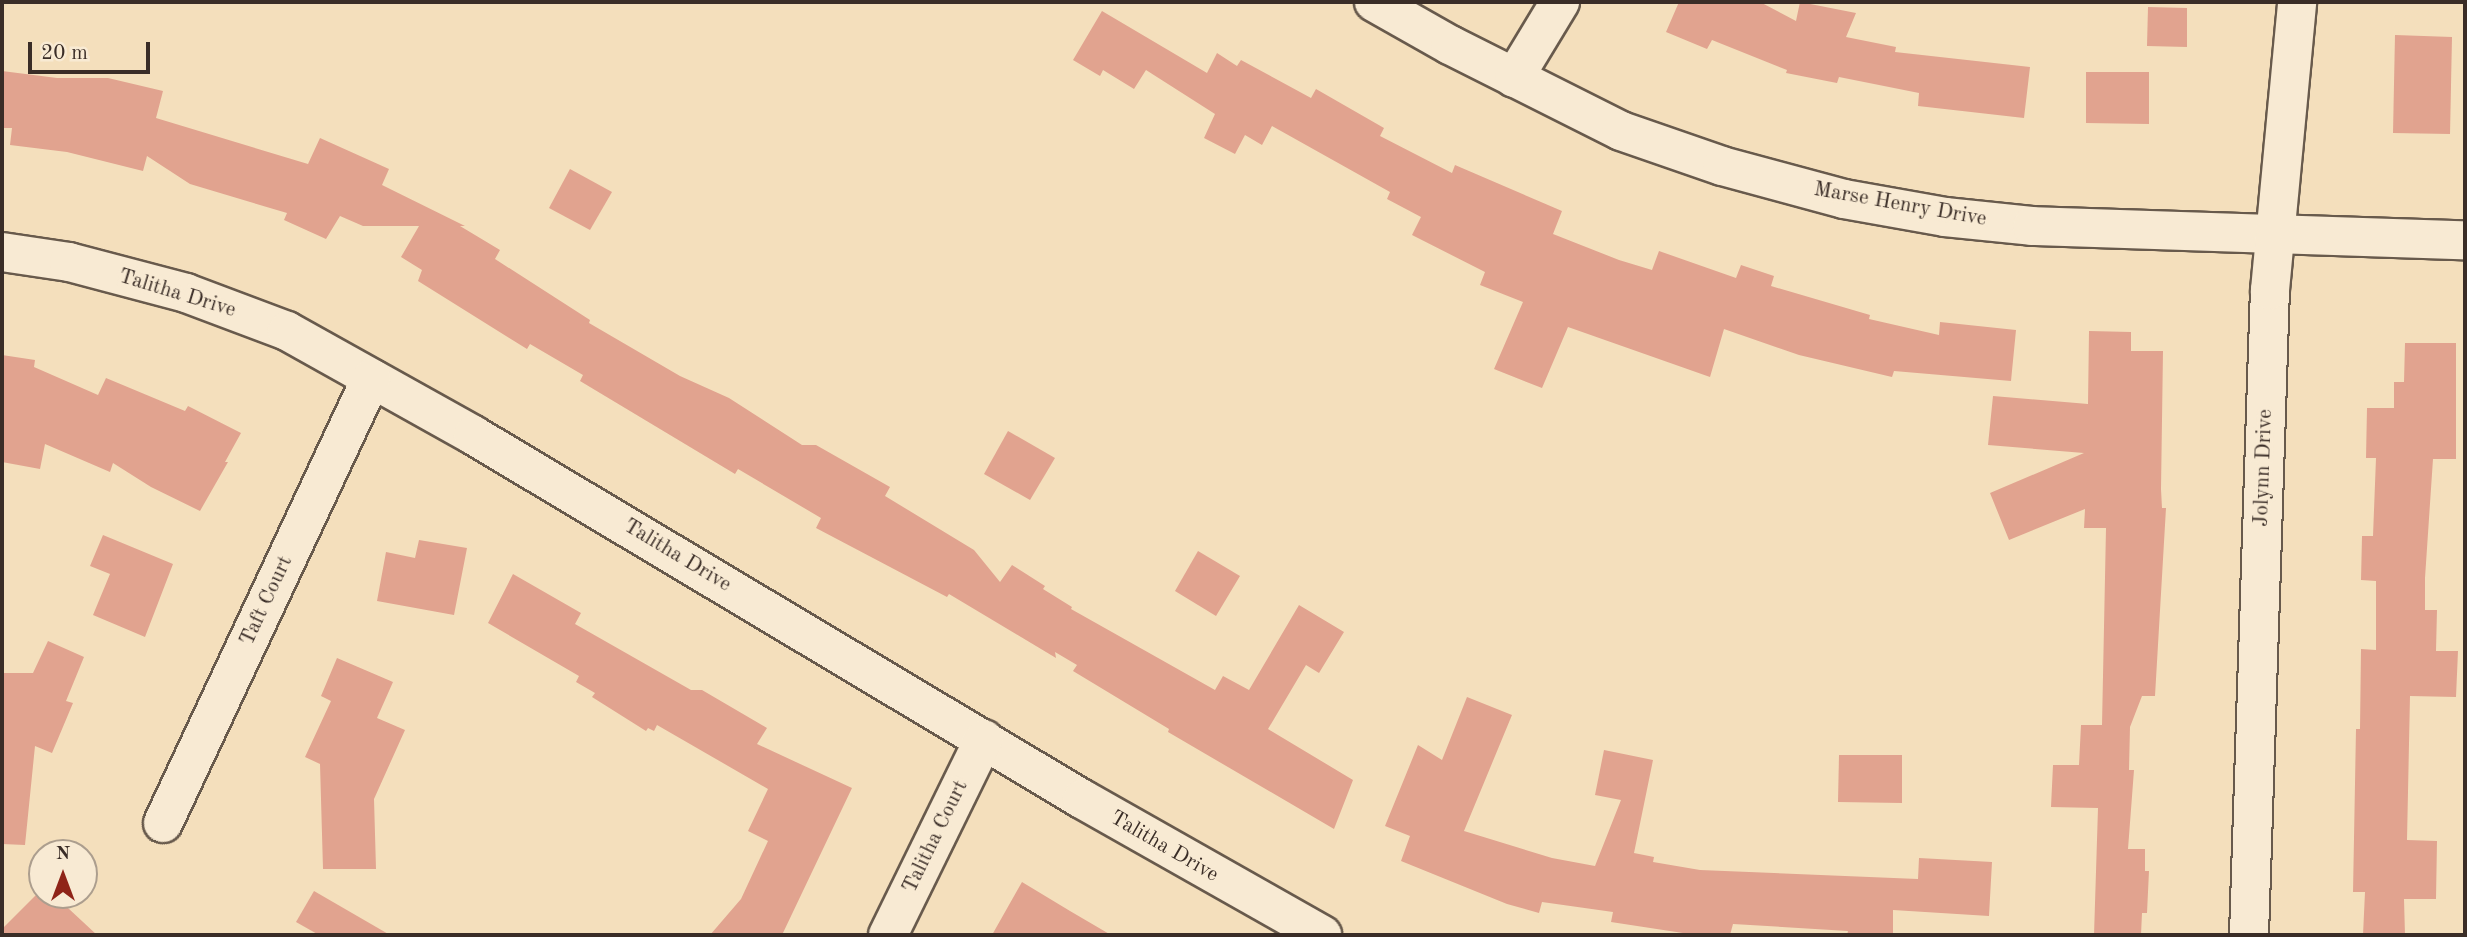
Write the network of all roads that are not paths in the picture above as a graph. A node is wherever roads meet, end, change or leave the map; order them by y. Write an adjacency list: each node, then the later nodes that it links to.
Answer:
1 (1374, 2): 4 (street, Marse Henry Drive)
2 (1560, 2): 4 (street)
3 (2297, 2): 5 (street, Jolynn Drive)
4 (1514, 78): 5 (street, Marse Henry Drive)
5 (2277, 233): 6 (street, Marse Henry Drive); 13 (street, Jolynn Drive)
6 (2465, 240)
7 (2, 252): 8 (street, Talitha Drive)
8 (371, 378): 9 (street, Talitha Drive); 10 (street, Taft Court)
9 (985, 739): 11 (street, Talitha Court); 12 (street, Talitha Drive)
10 (163, 823)
11 (888, 935)
12 (1322, 935)
13 (2249, 935)

